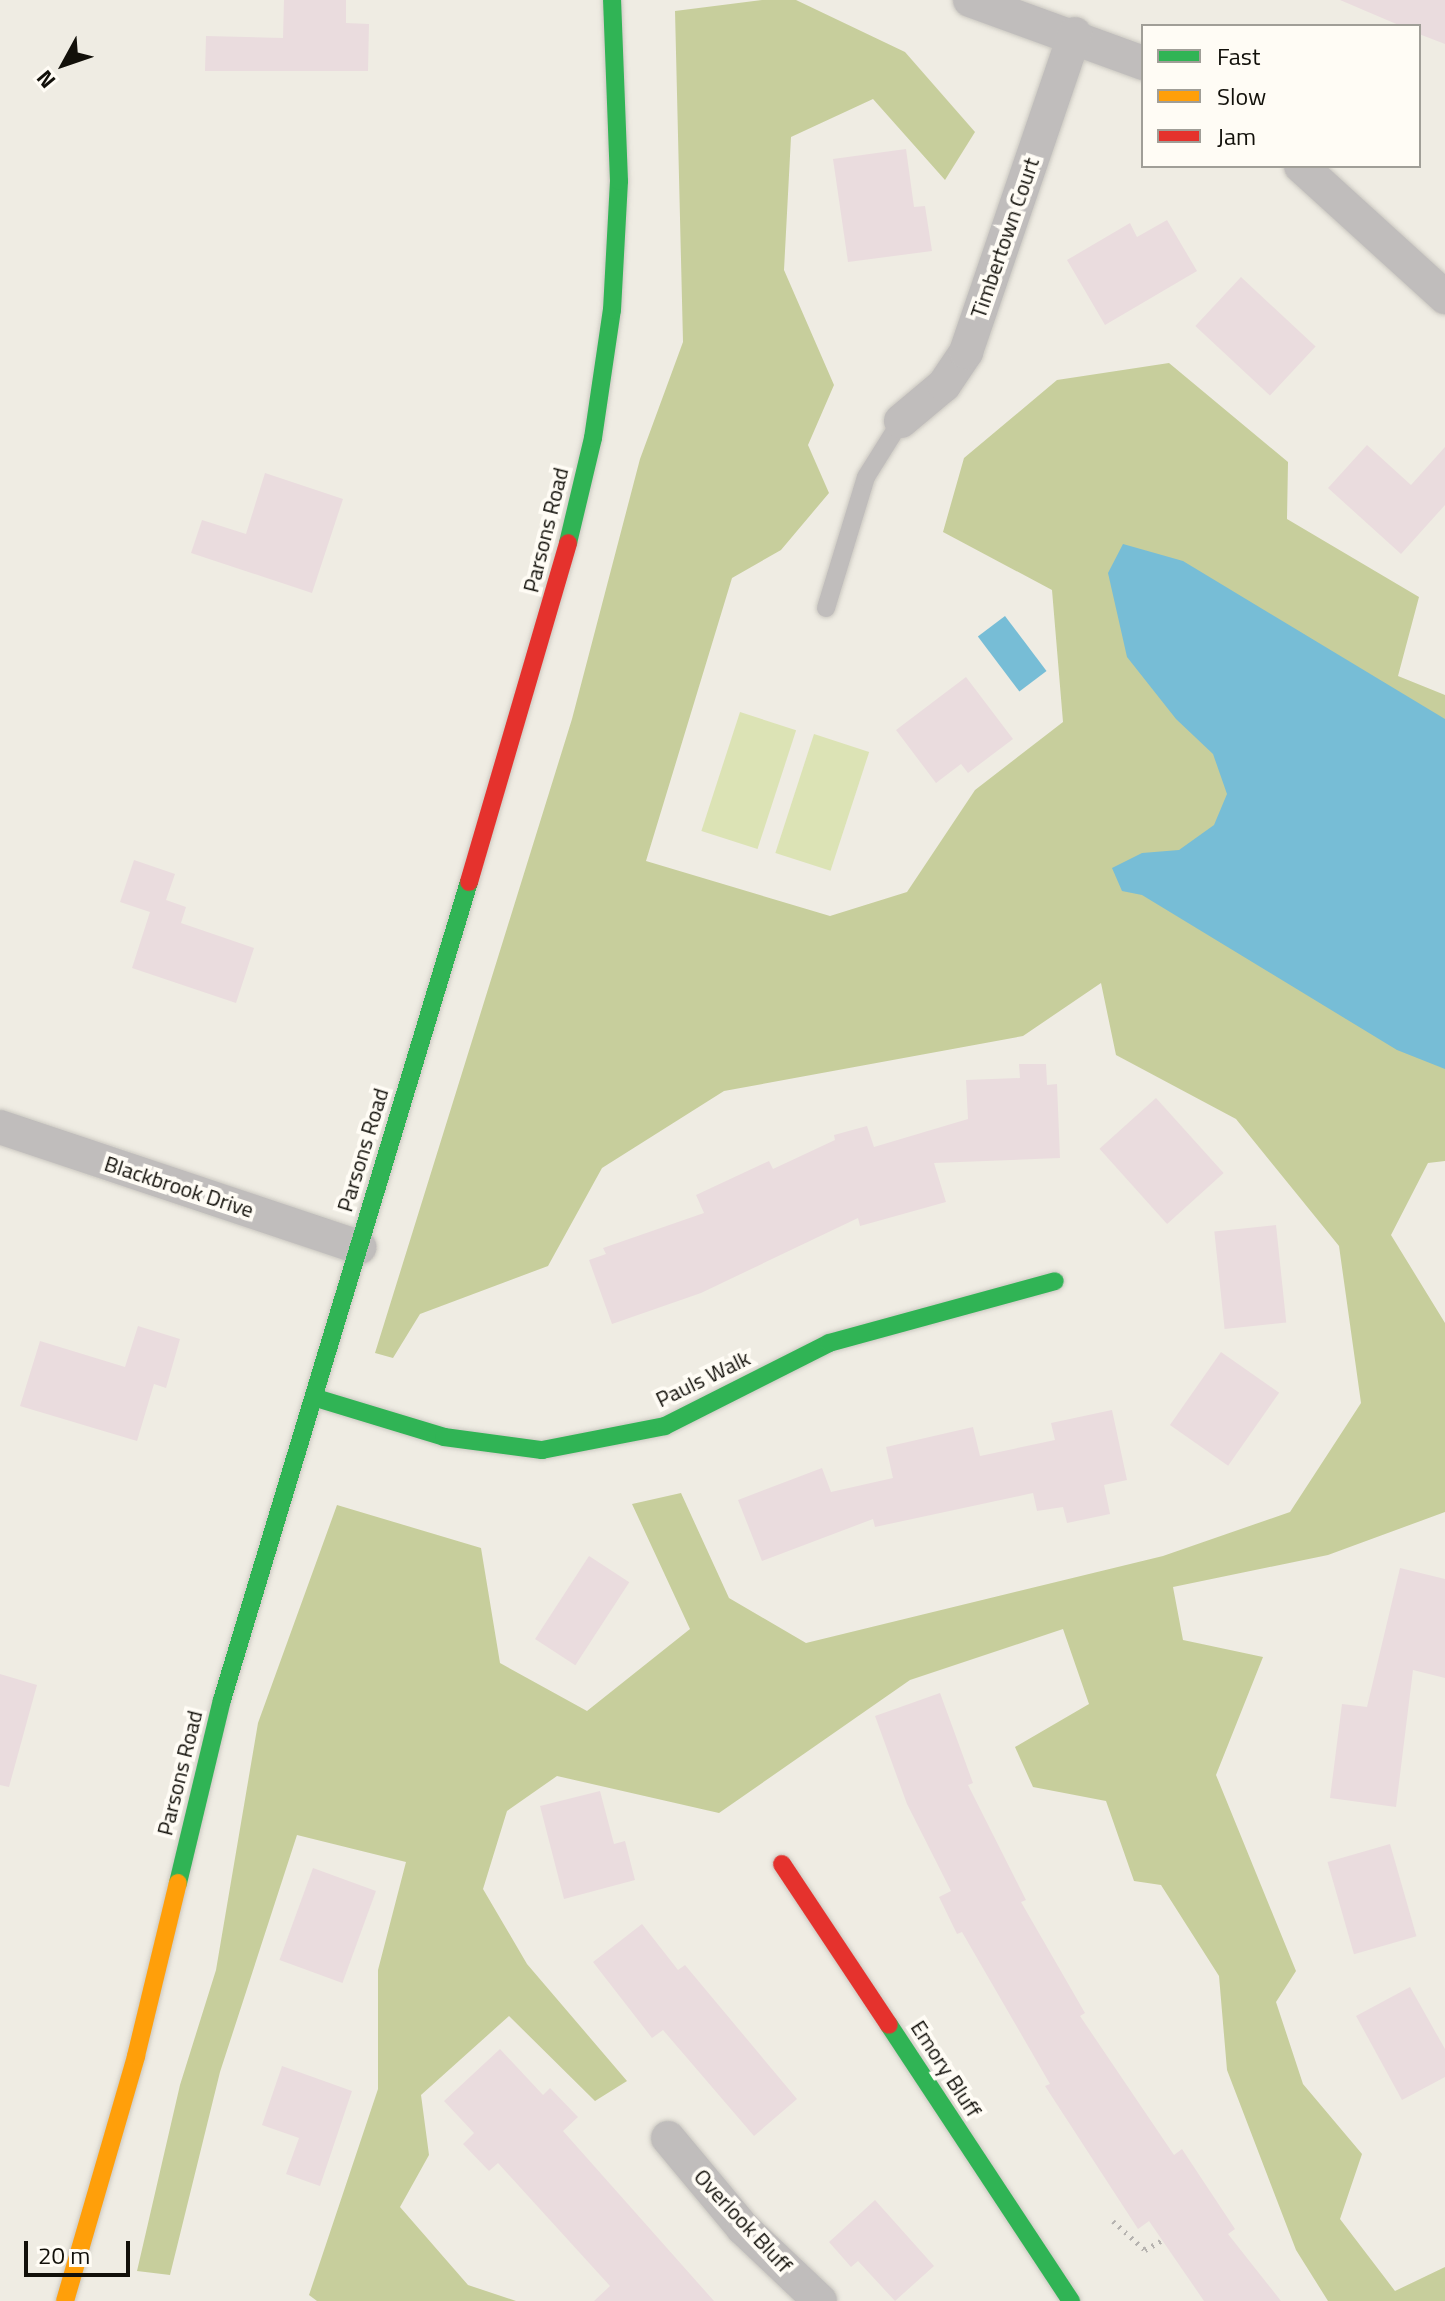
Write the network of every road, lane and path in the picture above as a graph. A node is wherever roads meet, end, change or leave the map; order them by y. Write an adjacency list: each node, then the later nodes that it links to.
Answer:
1 (612, 0): 10 (street, Parsons Road)
2 (970, 0): 3 (street)
3 (1075, 34): 4 (street); 7 (street, Timbertown Court)
4 (1141, 62)
5 (1303, 168): 6 (street)
6 (1445, 297)
7 (901, 421): 8 (lane)
8 (826, 608)
9 (0, 1127): 10 (street, Blackbrook Drive)
10 (359, 1247): 12 (street, Parsons Road)
11 (1055, 1281): 12 (street, Pauls Walk)
12 (316, 1398): 18 (street, Parsons Road)
13 (782, 1864): 17 (street, Emory Bluff)
14 (668, 2138): 19 (street, Overlook Bluff)
15 (1113, 2221): 16 (path)
16 (1162, 2240)
17 (1058, 2297)
18 (65, 2301)
19 (820, 2301)

